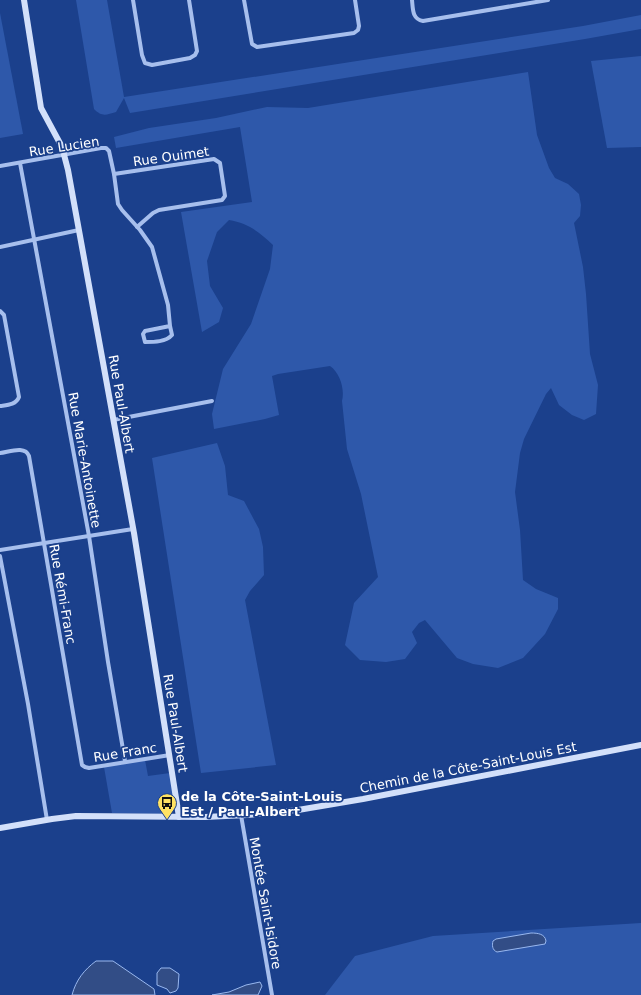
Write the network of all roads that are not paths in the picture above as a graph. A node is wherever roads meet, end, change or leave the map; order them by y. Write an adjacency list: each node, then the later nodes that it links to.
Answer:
1 (24, 0): 9 (street, Rue Paul-Albert)
2 (133, 0): 3 (street)
3 (189, 0)
4 (244, 0): 5 (street)
5 (355, 0)
6 (412, 0): 8 (street)
7 (548, 0): 8 (street)
8 (525, 2)
9 (64, 154): 10 (street, Rue Lucien); 12 (street, Rue Lucien); 14 (street, Rue Paul-Albert)
10 (20, 163): 11 (street, Rue Lucien); 15 (street, Rue Marie-Antoinette)
11 (0, 166)
12 (114, 174): 13 (street, Rue Lucien); 13 (street, Rue Ouimet)
13 (137, 227): 18 (street, Rue Lucien)
14 (79, 230): 15 (street); 21 (street, Rue Paul-Albert)
15 (34, 240): 16 (street); 24 (street, Rue Marie-Antoinette)
16 (0, 247)
17 (0, 312): 20 (street)
18 (170, 326): 18 (street)
19 (212, 401): 21 (street)
20 (0, 406)
21 (114, 420): 23 (street, Rue Paul-Albert)
22 (0, 453): 25 (street, Rue Rémi-Franc)
23 (133, 529): 24 (street); 29 (street, Rue Paul-Albert)
24 (89, 536): 25 (street); 30 (street, Rue Marie-Antoinette)
25 (44, 543): 26 (street); 31 (street, Rue Rémi-Franc)
26 (0, 550)
27 (0, 556): 34 (street)
28 (641, 745): 32 (street, Chemin de la Côte-Saint-Louis Est)
29 (170, 754): 30 (street, Rue Franc); 33 (street, Rue Paul-Albert)
30 (126, 762): 31 (street, Rue Franc)
31 (84, 767)
32 (240, 816): 33 (street, Chemin de la Côte-Saint-Louis Est); 36 (street, Montée Saint-Isidore)
33 (179, 817): 34 (street, Chemin de la Côte-Saint-Louis Est)
34 (47, 820): 35 (street, Chemin de la Côte-Saint-Louis Est)
35 (0, 828)
36 (272, 995)

